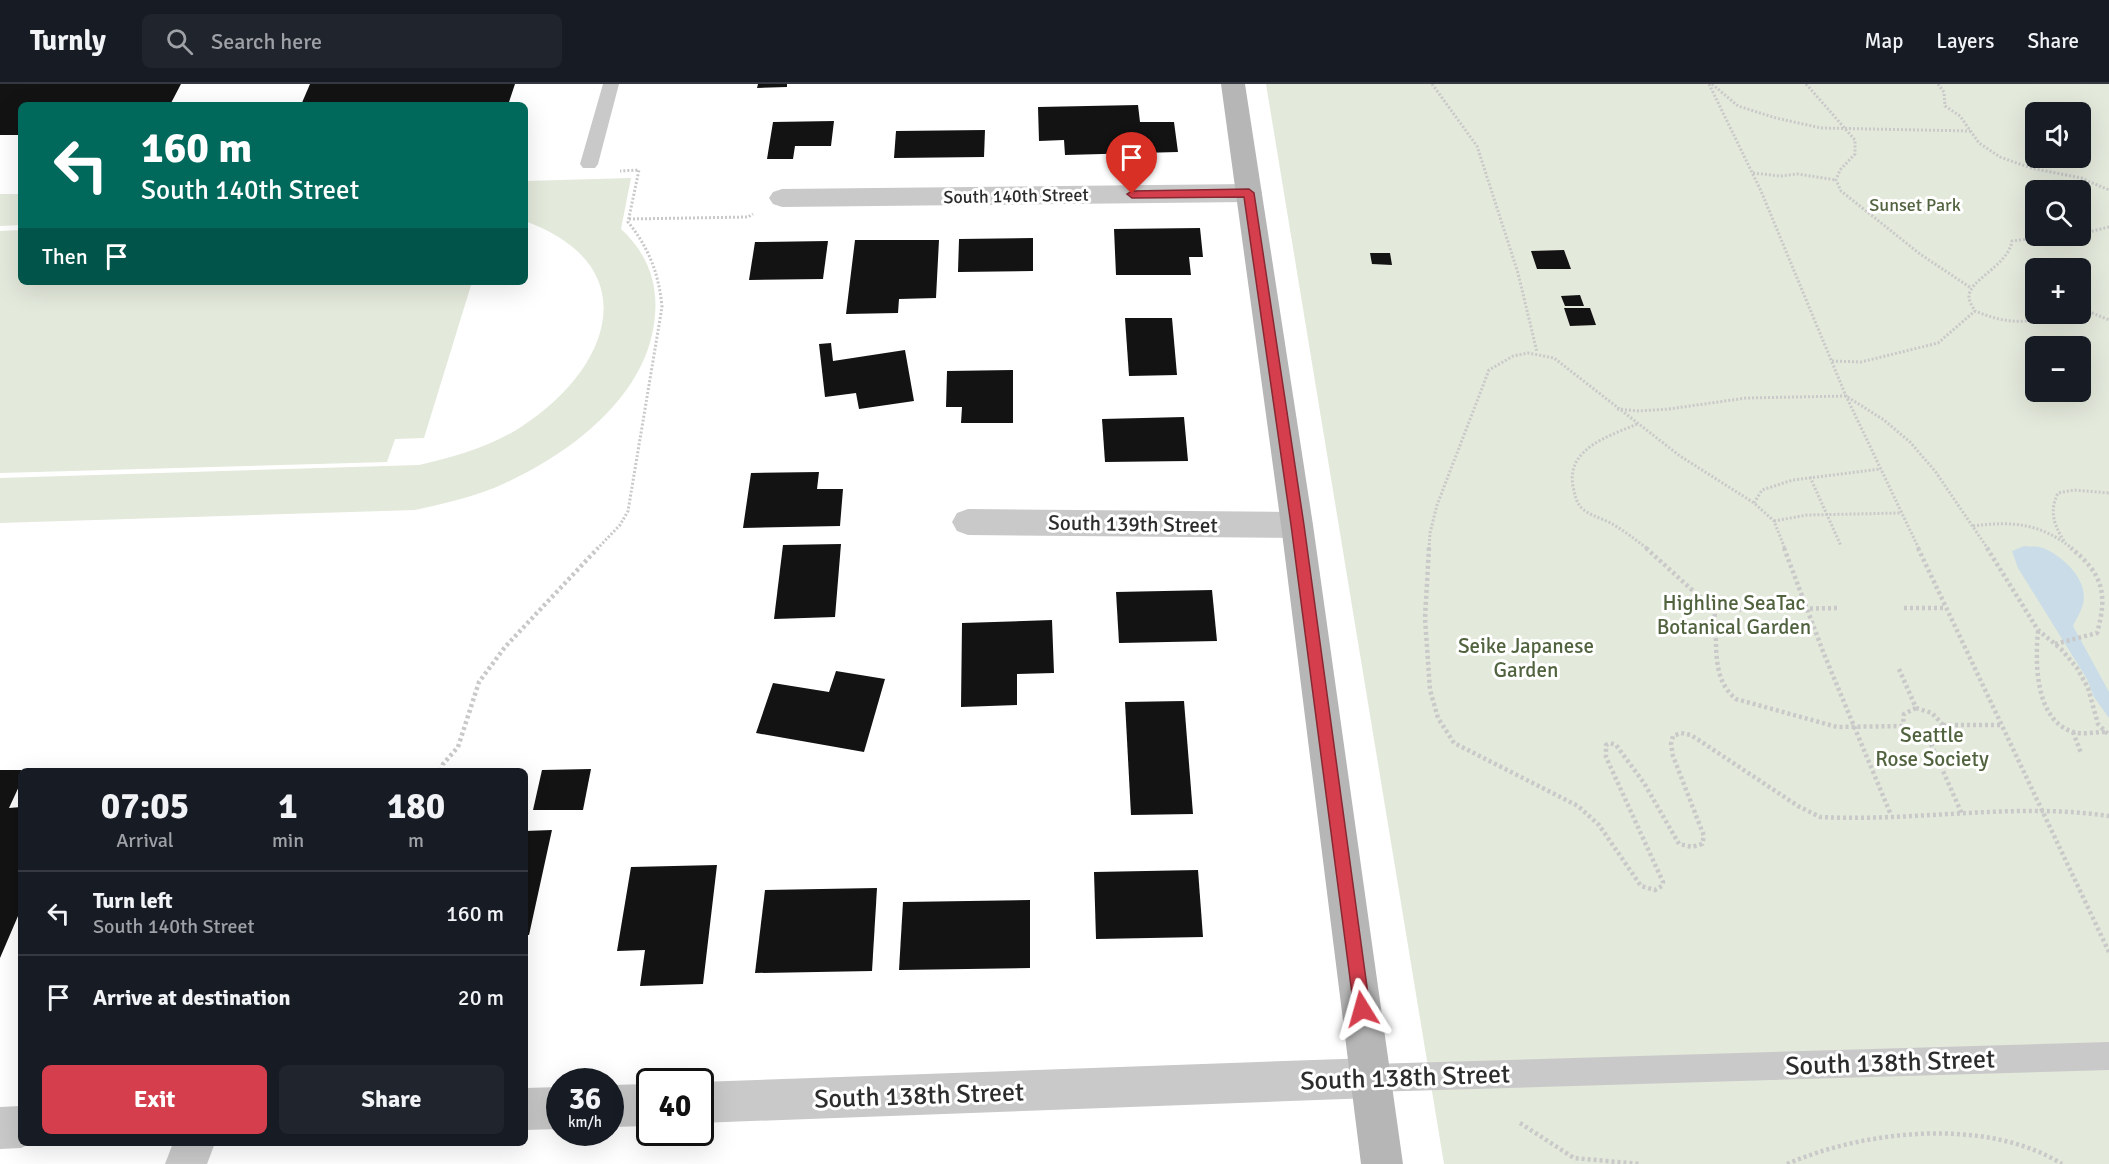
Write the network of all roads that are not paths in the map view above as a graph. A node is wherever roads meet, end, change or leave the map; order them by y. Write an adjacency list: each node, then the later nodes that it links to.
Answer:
1 (611, 84): 3 (lane)
2 (1233, 84): 4 (street)
3 (590, 164)
4 (1249, 193): 5 (street, South 140th Street); 7 (street)
5 (782, 198)
6 (968, 522): 7 (street, South 139th Street)
7 (1297, 525): 9 (street)
8 (2109, 1056): 9 (lane, South 138th Street)
9 (1371, 1078): 10 (street, South 138th Street); 17 (street)
10 (714, 1102)
11 (546, 1108): 12 (street)
12 (528, 1109)
13 (18, 1127): 14 (street)
14 (0, 1128)
15 (193, 1146): 16 (street)
16 (186, 1164)
17 (1382, 1164)

